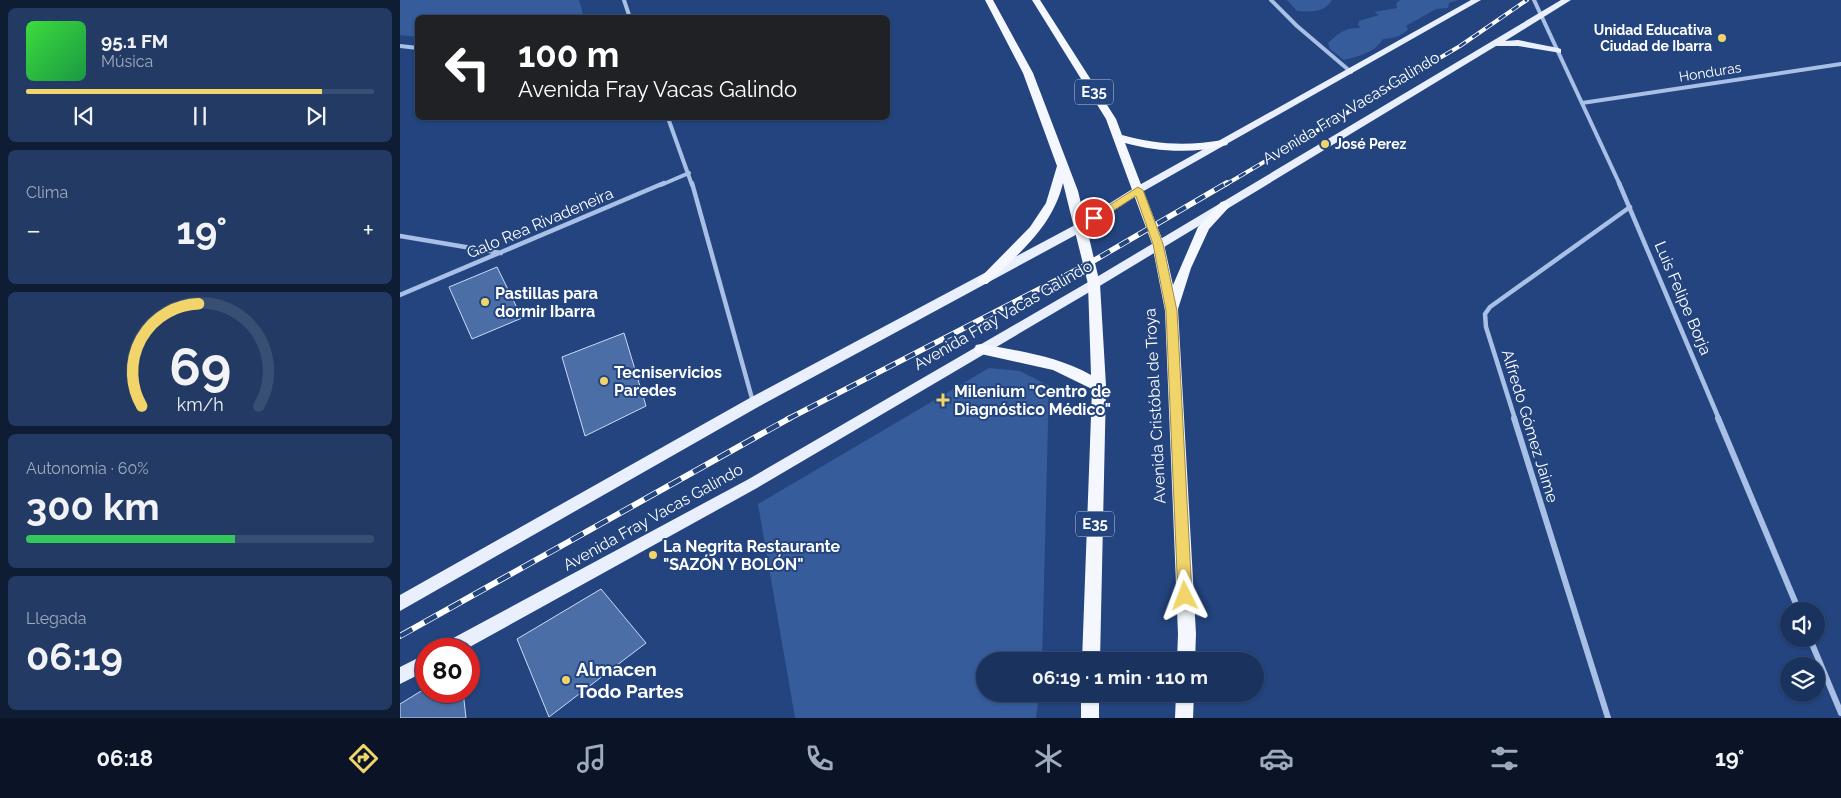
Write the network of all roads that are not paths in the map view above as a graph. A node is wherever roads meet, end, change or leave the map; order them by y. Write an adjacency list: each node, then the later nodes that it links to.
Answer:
1 (624, 0): 8 (street)
2 (989, 0): 20 (highway, E35)
3 (1036, 0): 18 (highway, Avenida Cristóbal de Troya / E35)
4 (1271, 0): 15 (street)
5 (1477, 0): 15 (main road, Avenida Fray Vacas Galindo)
6 (1534, 0): 9 (street, Luis Felipe Borja)
7 (1567, 0): 9 (main road, Avenida Fray Vacas Galindo)
8 (629, 15)
9 (1542, 16): 10 (main road, Avenida Fray Vacas Galindo); 13 (street, Luis Felipe Borja)
10 (1494, 44): 13 (main road); 23 (main road, Avenida Fray Vacas Galindo)
11 (400, 46): 12 (street)
12 (415, 48)
13 (1558, 51): 16 (street, Luis Felipe Borja)
14 (1841, 64): 16 (street, Honduras)
15 (1351, 72): 19 (main road, Avenida Fray Vacas Galindo)
16 (1582, 103): 24 (street, Luis Felipe Borja)
17 (669, 120): 21 (street)
18 (1118, 136): 19 (highway); 22 (highway, Avenida Cristóbal de Troya / E35)
19 (1223, 143): 22 (main road, Avenida Fray Vacas Galindo)
20 (1062, 166): 25 (highway, E35); 29 (highway)
21 (689, 173): 28 (street, Galo Rea Rivadeneira); 35 (street)
22 (1138, 190): 25 (main road, Avenida Fray Vacas Galindo); 27 (highway, Avenida Cristóbal de Troya / E35)
23 (1225, 205): 27 (main road, Avenida Fray Vacas Galindo); 32 (highway)
24 (1630, 207): 36 (street, Luis Felipe Borja); 49 (street, Alfredo Gómez Jaime)
25 (1079, 228): 29 (main road, Avenida Fray Vacas Galindo); 30 (highway, E35)
26 (400, 236): 28 (street)
27 (1158, 244): 30 (main road, Avenida Fray Vacas Galindo); 32 (highway, Avenida Cristóbal de Troya / E35)
28 (502, 253): 31 (street, Galo Rea Rivadeneira)
29 (983, 281): 35 (main road, Avenida Fray Vacas Galindo)
30 (1094, 284): 33 (main road, Avenida Fray Vacas Galindo); 34 (highway, E35)
31 (400, 295)
32 (1172, 311): 41 (highway, Avenida Cristóbal de Troya / E35)
33 (981, 349): 34 (highway); 38 (main road, Avenida Fray Vacas Galindo)
34 (1099, 386): 40 (highway, E35)
35 (753, 403): 37 (main road, Avenida Fray Vacas Galindo)
36 (1795, 602)
37 (400, 603)
38 (470, 638)
39 (1813, 647): 46 (street)
40 (1091, 652)
41 (1186, 652)
42 (415, 668): 43 (main road)
43 (400, 676)
44 (1090, 702): 47 (highway)
45 (1185, 702): 48 (highway)
46 (1841, 713)
47 (1090, 718)
48 (1184, 718)
49 (1608, 718)

